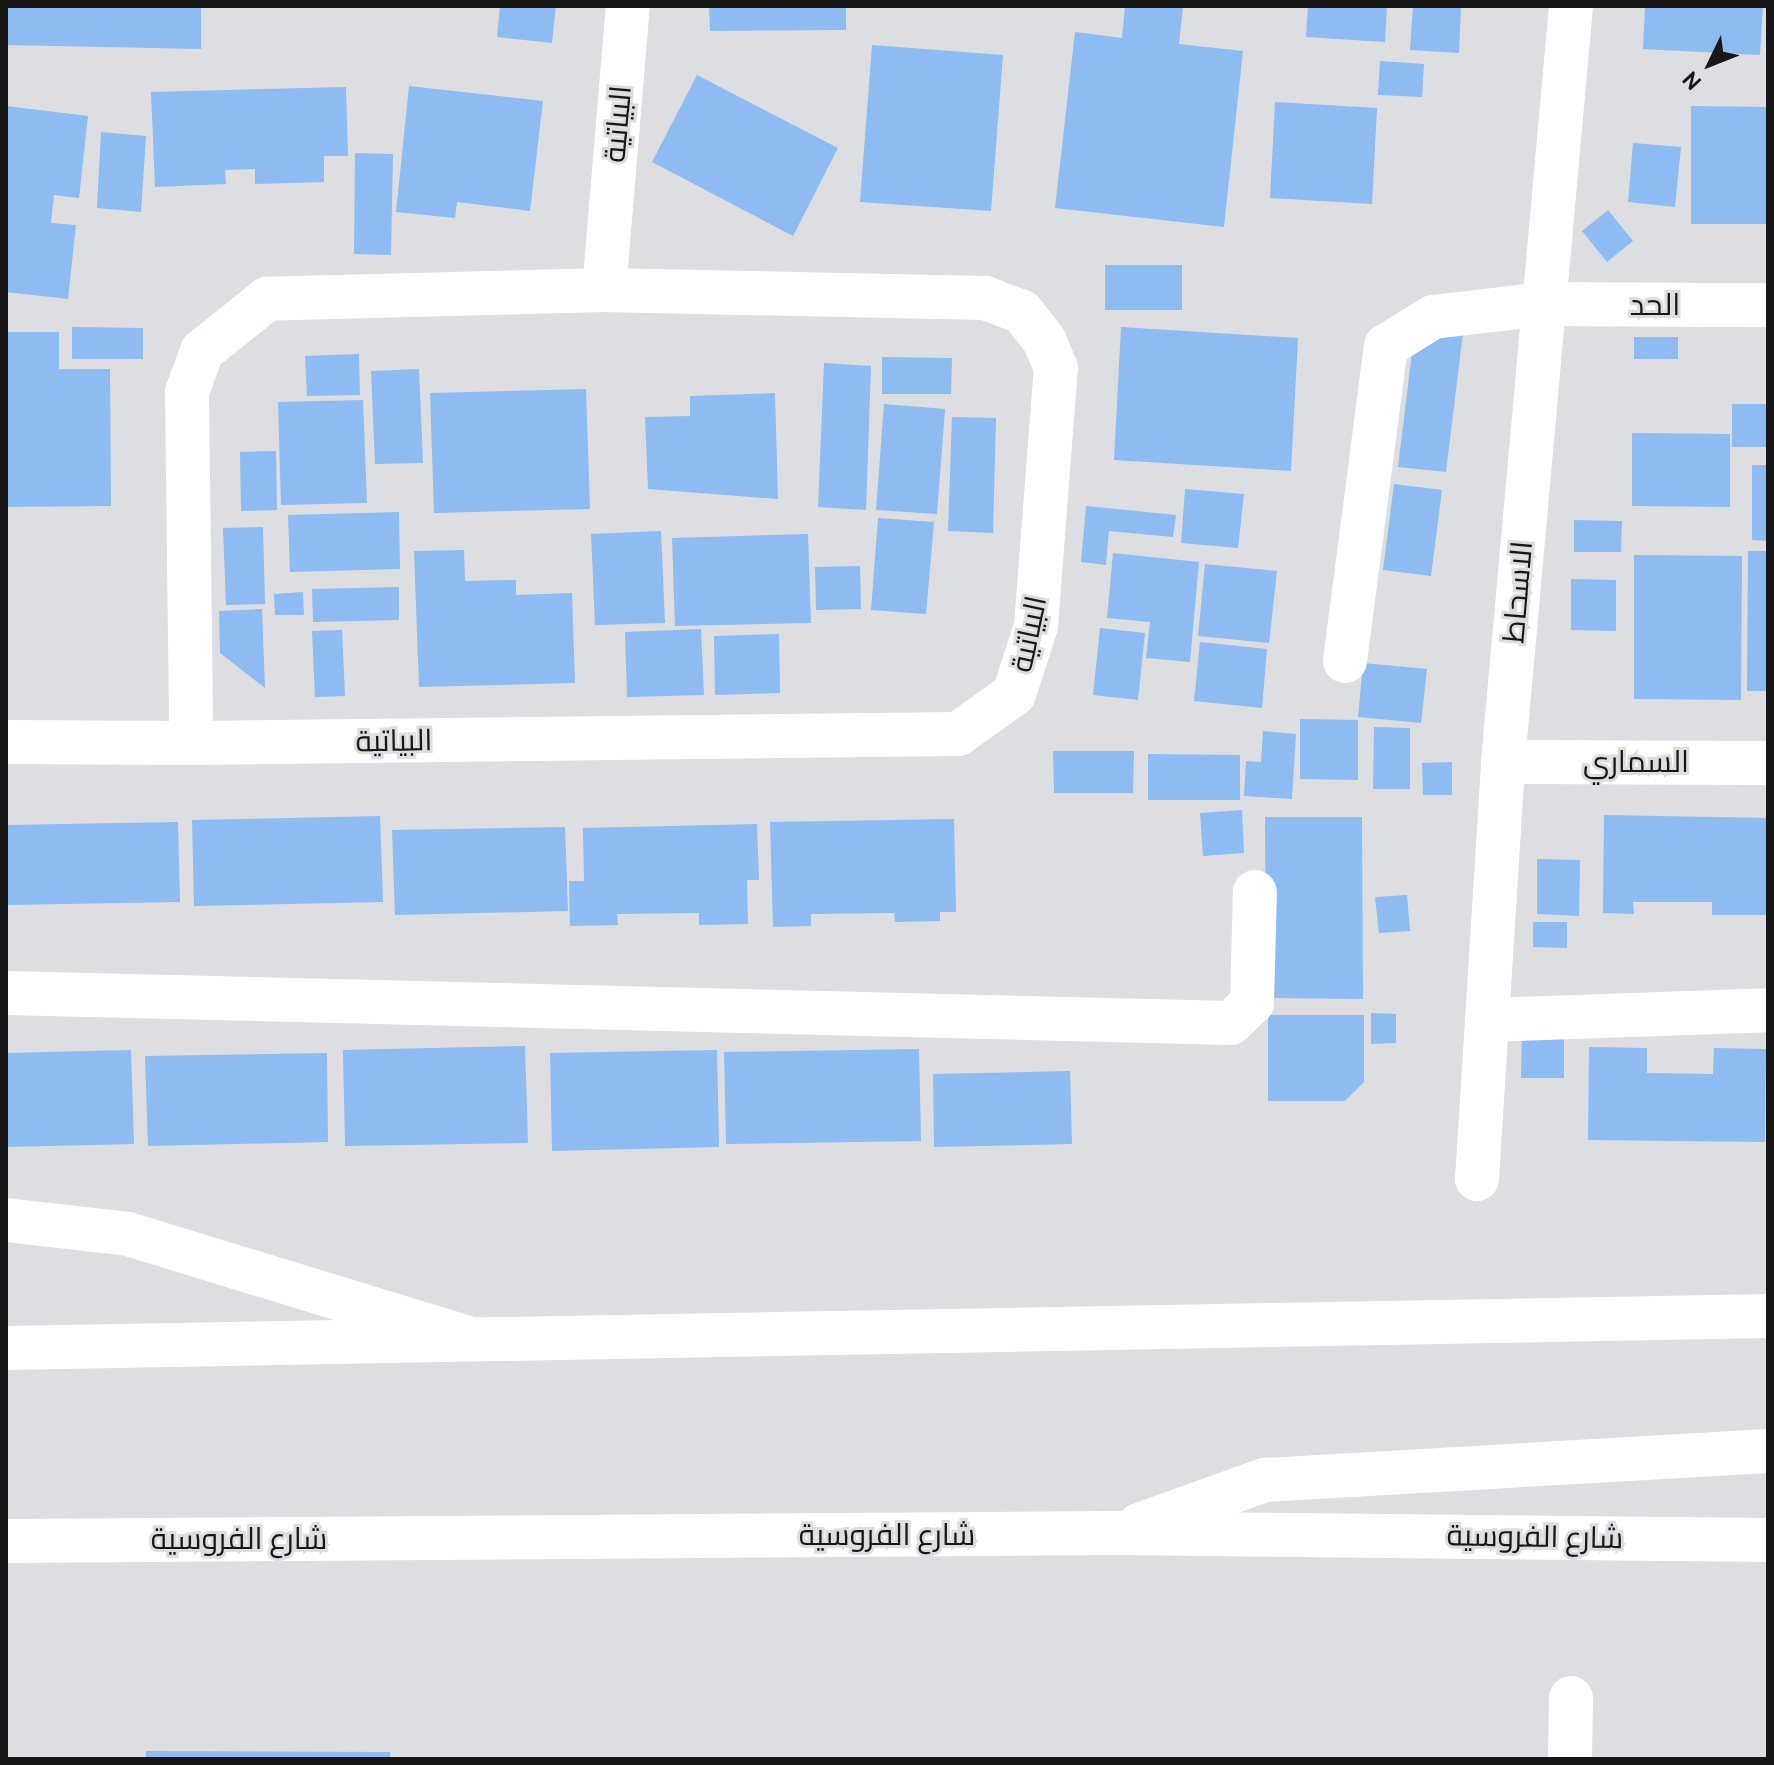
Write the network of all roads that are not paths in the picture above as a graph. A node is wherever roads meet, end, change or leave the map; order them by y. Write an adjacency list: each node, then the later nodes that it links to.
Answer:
1 (628, 6): 3 (main road, البياتية)
2 (1571, 6): 4 (main road, الاسحاط)
3 (604, 290): 8 (main road, البياتية); 8 (main road, البياتية)
4 (1543, 304): 5 (main road, الحد); 6 (main road, الحد); 9 (main road, الاسحاط)
5 (1768, 305)
6 (1345, 661)
7 (6, 742): 8 (main road, البياتية)
8 (191, 743)
9 (1503, 762): 10 (main road, السماري); 14 (main road, الاسحاط)
10 (1768, 763)
11 (1255, 892): 12 (main road)
12 (6, 993)
13 (1768, 1010): 14 (main road)
14 (1487, 1020): 15 (main road, الاسحاط)
15 (1477, 1179)
16 (6, 1220): 18 (main road)
17 (1768, 1316): 18 (main road)
18 (466, 1338): 19 (main road)
19 (6, 1348)
20 (1768, 1451): 21 (main road)
21 (1118, 1533): 22 (main road, شارع الفروسية); 23 (main road, شارع الفروسية)
22 (1768, 1540)
23 (6, 1541)
24 (1571, 1698): 25 (main road)
25 (1570, 1759)

